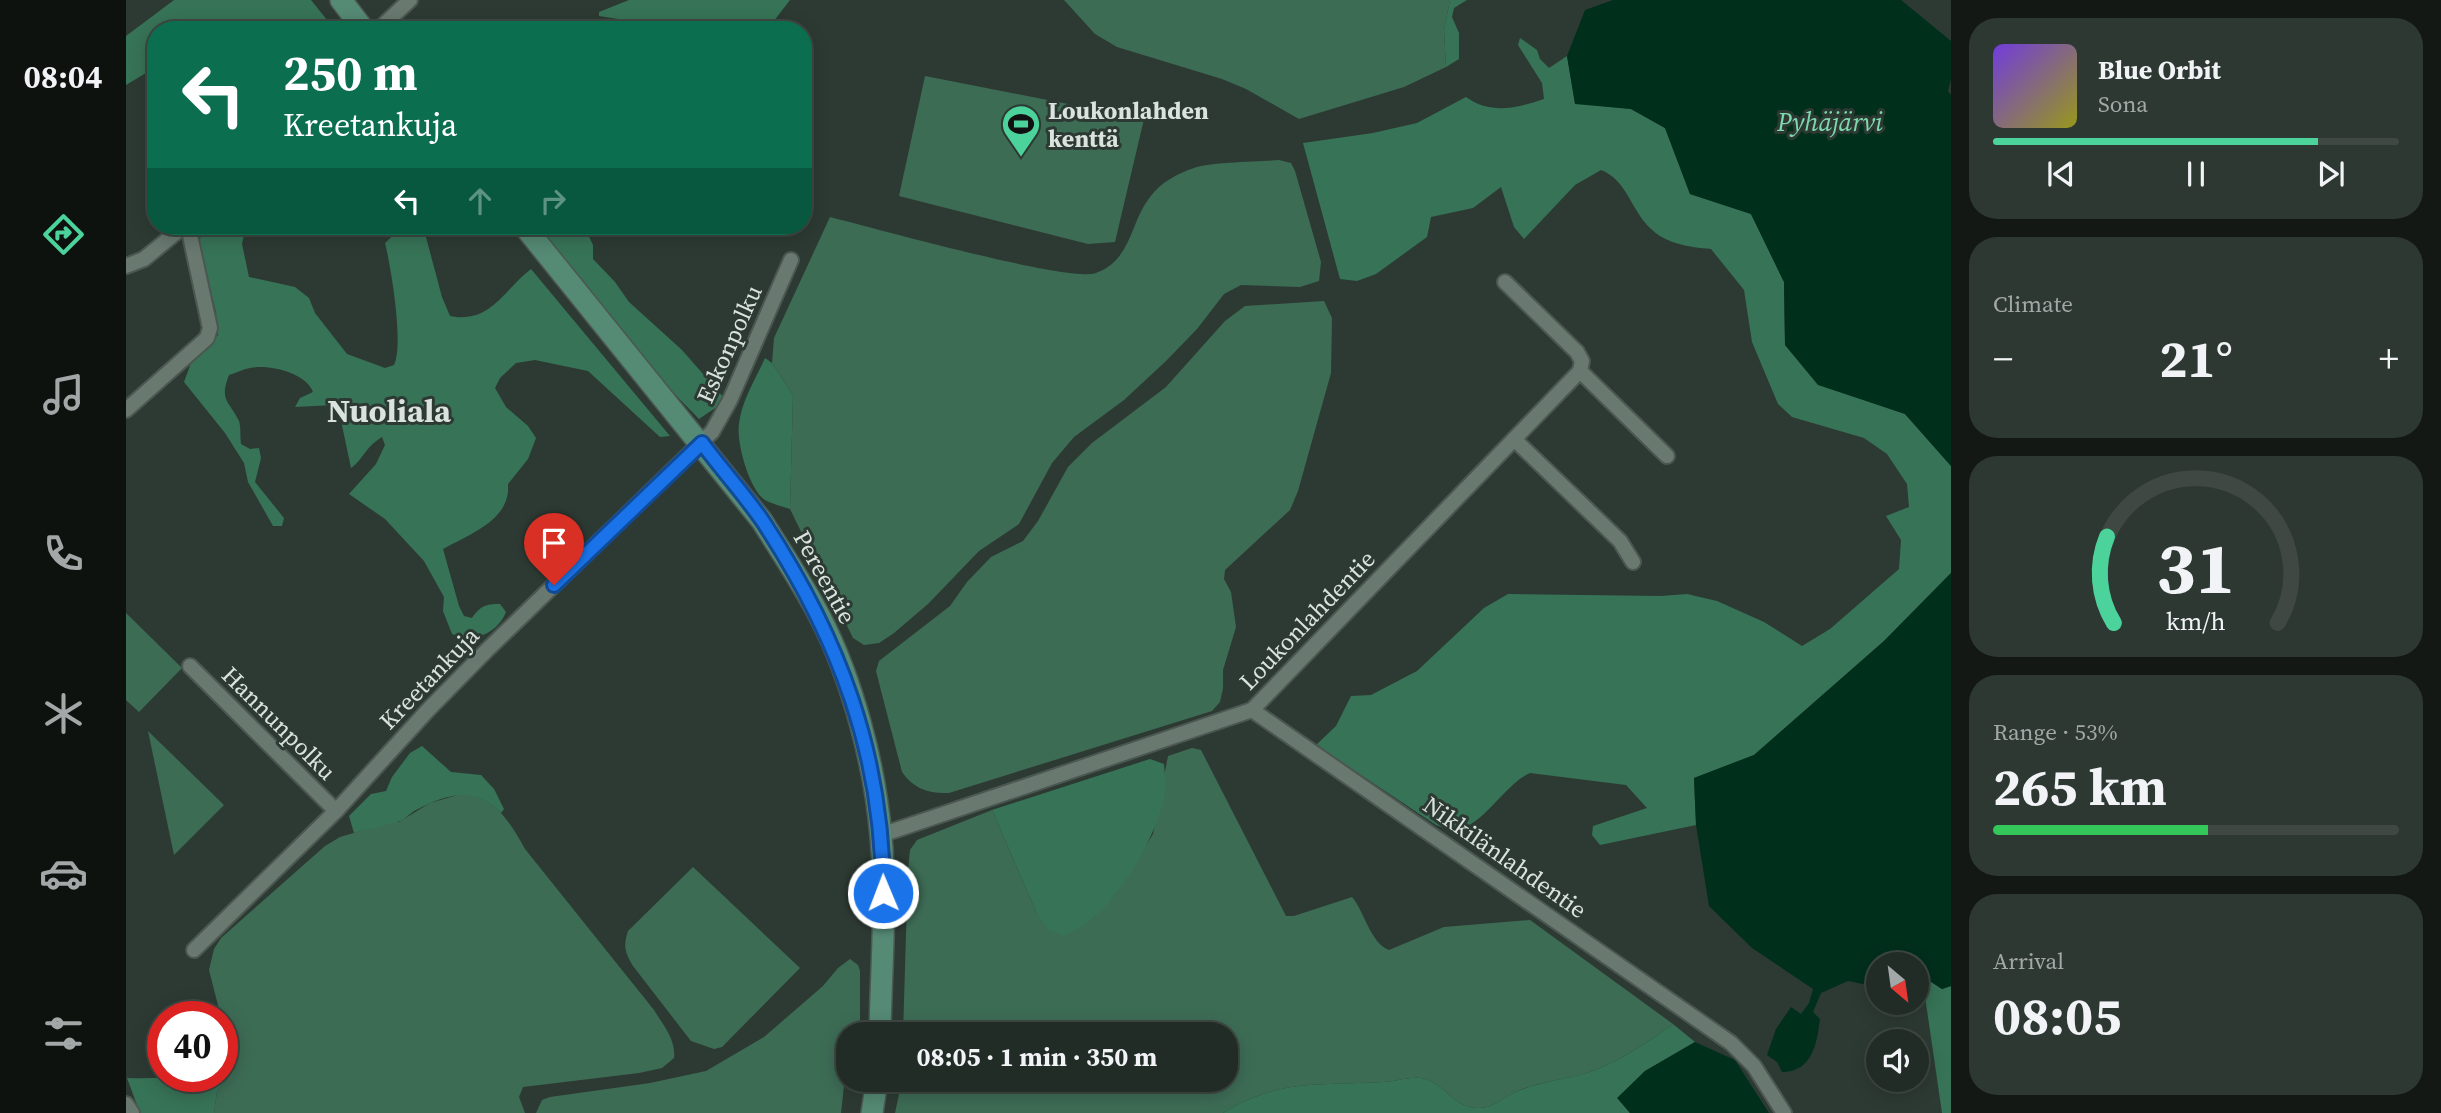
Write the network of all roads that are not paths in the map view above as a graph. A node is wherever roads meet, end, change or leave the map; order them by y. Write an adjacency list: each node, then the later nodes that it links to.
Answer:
1 (341, 0): 3 (street)
2 (410, 0): 4 (street)
3 (357, 21)
4 (388, 21)
5 (175, 235): 9 (street)
6 (188, 235): 12 (street)
7 (531, 235): 14 (street, Pereentie)
8 (791, 260): 14 (street, Eskonpolku)
9 (126, 266)
10 (1505, 282): 11 (street)
11 (1580, 371): 13 (street, Loukonlahdentie); 15 (street)
12 (126, 410)
13 (1514, 439): 16 (street); 18 (street, Loukonlahdentie)
14 (702, 443): 19 (street, Kreetankuja); 20 (street, Pereentie)
15 (1667, 456)
16 (1633, 562)
17 (190, 666): 19 (street, Hannunpolku)
18 (1252, 710): 20 (street, Loukonlahdentie); 27 (street, Nikkilänlahdentie)
19 (337, 811): 21 (street, Kreetankuja)
20 (881, 835): 22 (street, Pereentie)
21 (194, 950)
22 (880, 1022)
23 (875, 1092): 26 (street)
24 (126, 1104): 25 (street)
25 (132, 1113)
26 (872, 1113)
27 (1784, 1113)

